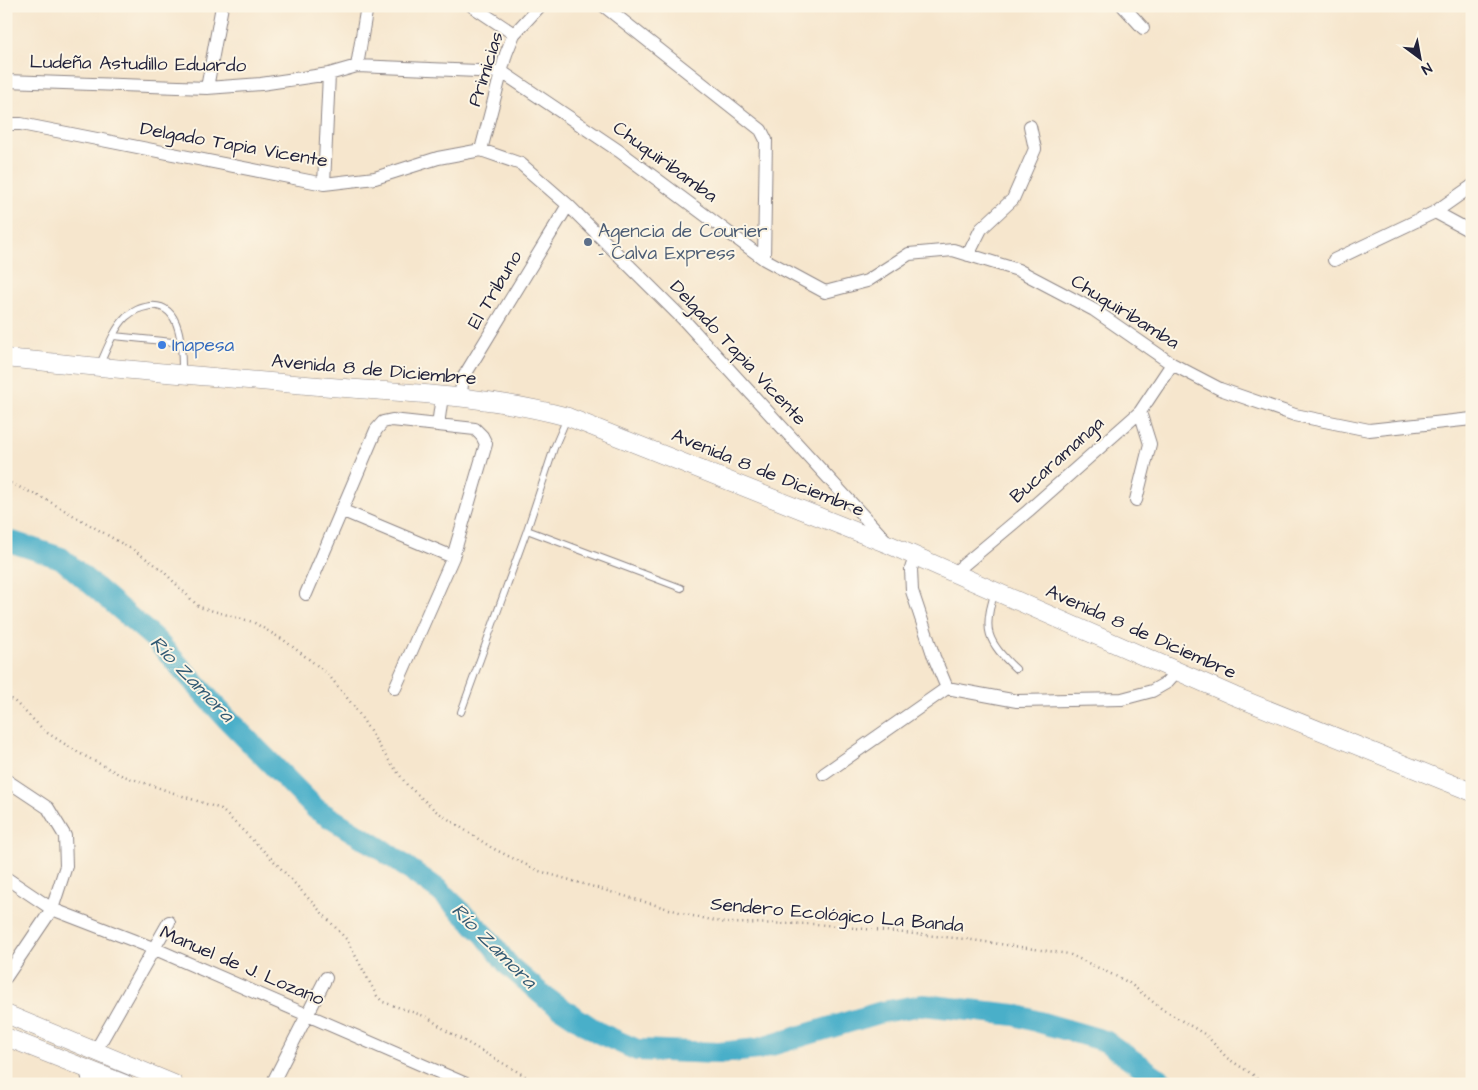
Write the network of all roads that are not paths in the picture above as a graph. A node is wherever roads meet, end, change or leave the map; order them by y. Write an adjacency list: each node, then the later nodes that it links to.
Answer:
1 (222, 6): 13 (street)
2 (367, 6): 9 (street)
3 (472, 6): 8 (street)
4 (540, 6): 8 (street, Primicias)
5 (604, 6): 23 (street)
6 (1123, 6): 7 (street)
7 (1143, 28)
8 (514, 34): 10 (street, Primicias)
9 (357, 66): 10 (street); 11 (street, Ludeña Astudillo Eduardo)
10 (502, 72): 16 (street, Primicias); 23 (street, Chuquiribamba)
11 (329, 74): 13 (street, Ludeña Astudillo Eduardo); 17 (street)
12 (6, 81): 13 (street, Ludeña Astudillo Eduardo)
13 (206, 88)
14 (6, 124): 17 (street, Delgado Tapia Vicente)
15 (1030, 126): 22 (street)
16 (481, 150): 17 (street, Delgado Tapia Vicente); 19 (street, Delgado Tapia Vicente)
17 (324, 184)
18 (1472, 186): 20 (street)
19 (568, 205): 32 (street, El Tribuno); 40 (street, Delgado Tapia Vicente)
20 (1435, 212): 21 (street); 24 (street)
21 (1472, 232)
22 (968, 255): 23 (street, Chuquiribamba); 28 (street, Chuquiribamba)
23 (764, 259)
24 (1334, 260)
25 (114, 336): 26 (lane); 26 (lane); 29 (lane)
26 (182, 343): 30 (lane)
27 (6, 358): 29 (main road, Avenida 8 de Diciembre)
28 (1172, 364): 33 (street, Bucaramanga); 35 (street, Chuquiribamba)
29 (98, 368): 30 (main road, Avenida 8 de Diciembre)
30 (182, 375): 31 (main road, Avenida 8 de Diciembre)
31 (442, 396): 32 (main road, Avenida 8 de Diciembre); 36 (street)
32 (460, 398): 34 (main road, Avenida 8 de Diciembre)
33 (1140, 412): 37 (street); 43 (street, Bucaramanga)
34 (568, 417): 39 (lane); 40 (main road, Avenida 8 de Diciembre)
35 (1472, 419)
36 (438, 425): 38 (street); 42 (street)
37 (1136, 500)
38 (341, 510): 42 (street); 46 (street)
39 (527, 530): 44 (lane); 51 (lane)
40 (890, 545): 41 (main road, Avenida 8 de Diciembre)
41 (915, 556): 43 (main road, Avenida 8 de Diciembre); 50 (street)
42 (453, 557): 49 (street)
43 (954, 572): 45 (main road, Avenida 8 de Diciembre)
44 (681, 588)
45 (996, 591): 47 (lane); 48 (main road, Avenida 8 de Diciembre)
46 (306, 594)
47 (1016, 668)
48 (1177, 671): 50 (street); 54 (main road, Avenida 8 de Diciembre)
49 (395, 688)
50 (947, 688): 52 (street)
51 (461, 712)
52 (824, 774)
53 (6, 780): 56 (street)
54 (1472, 792)
55 (6, 878): 56 (street, Manuel de J. Lozano)
56 (52, 909): 58 (street, Manuel de J. Lozano); 59 (street)
57 (169, 922): 58 (street)
58 (154, 948): 62 (street, Manuel de J. Lozano); 66 (street)
59 (6, 977)
60 (326, 978): 62 (street)
61 (6, 1014): 63 (main road)
62 (308, 1015): 70 (street); 71 (street, Manuel de J. Lozano)
63 (43, 1030): 65 (main road); 66 (main road)
64 (6, 1037): 65 (main road)
65 (35, 1048): 67 (main road)
66 (95, 1052): 69 (main road)
67 (87, 1075): 68 (main road)
68 (125, 1084)
69 (174, 1084)
70 (272, 1084)
71 (466, 1084)

